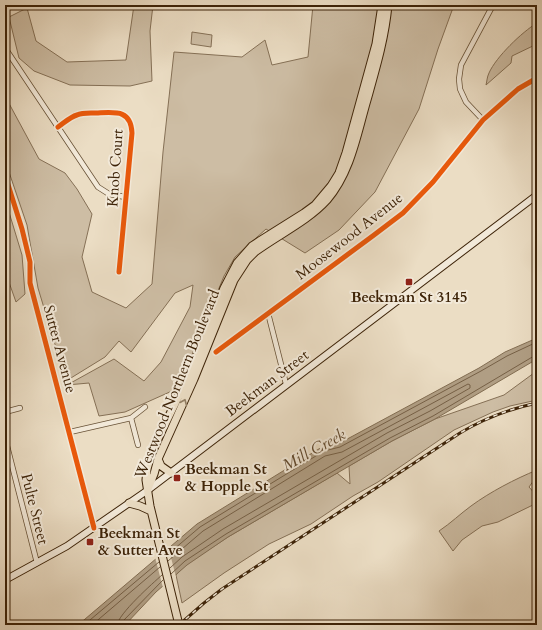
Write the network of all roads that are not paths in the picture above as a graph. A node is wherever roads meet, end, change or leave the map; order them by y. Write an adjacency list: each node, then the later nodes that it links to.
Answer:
1 (382, 5): 24 (main road, Westwood Northern Boulevard)
2 (388, 5): 22 (main road, Westwood Northern Boulevard, one-way to 2)
3 (493, 5): 6 (street)
4 (5, 48): 7 (street)
5 (537, 78): 6 (street, Moosewood Avenue)
6 (483, 120): 12 (street, Moosewood Avenue)
7 (58, 127): 10 (street); 10 (street, Knob Court)
8 (5, 175): 19 (street, Sutter Avenue)
9 (537, 195): 14 (main road, Beekman Street)
10 (125, 197): 11 (street, Knob Court)
11 (119, 272)
12 (268, 313): 13 (street, Moosewood Avenue); 14 (street)
13 (216, 352)
14 (286, 384): 23 (main road, Beekman Street)
15 (145, 406): 18 (street)
16 (20, 408): 17 (street)
17 (5, 412)
18 (131, 418): 19 (street); 21 (street)
19 (70, 432): 27 (street, Sutter Avenue)
20 (5, 438): 28 (street, Pulte Street)
21 (138, 444)
22 (158, 460): 23 (main road); 24 (main road, Westwood Northern Boulevard)
23 (170, 473): 24 (main road, Beekman Street)
24 (148, 490): 25 (main road, Beekman Street); 26 (main road)
25 (130, 503): 26 (main road); 27 (main road, Beekman Street)
26 (149, 509): 30 (main road)
27 (94, 528): 28 (main road, Beekman Street)
28 (37, 563): 29 (main road, Beekman Street)
29 (5, 580)
30 (179, 625)

